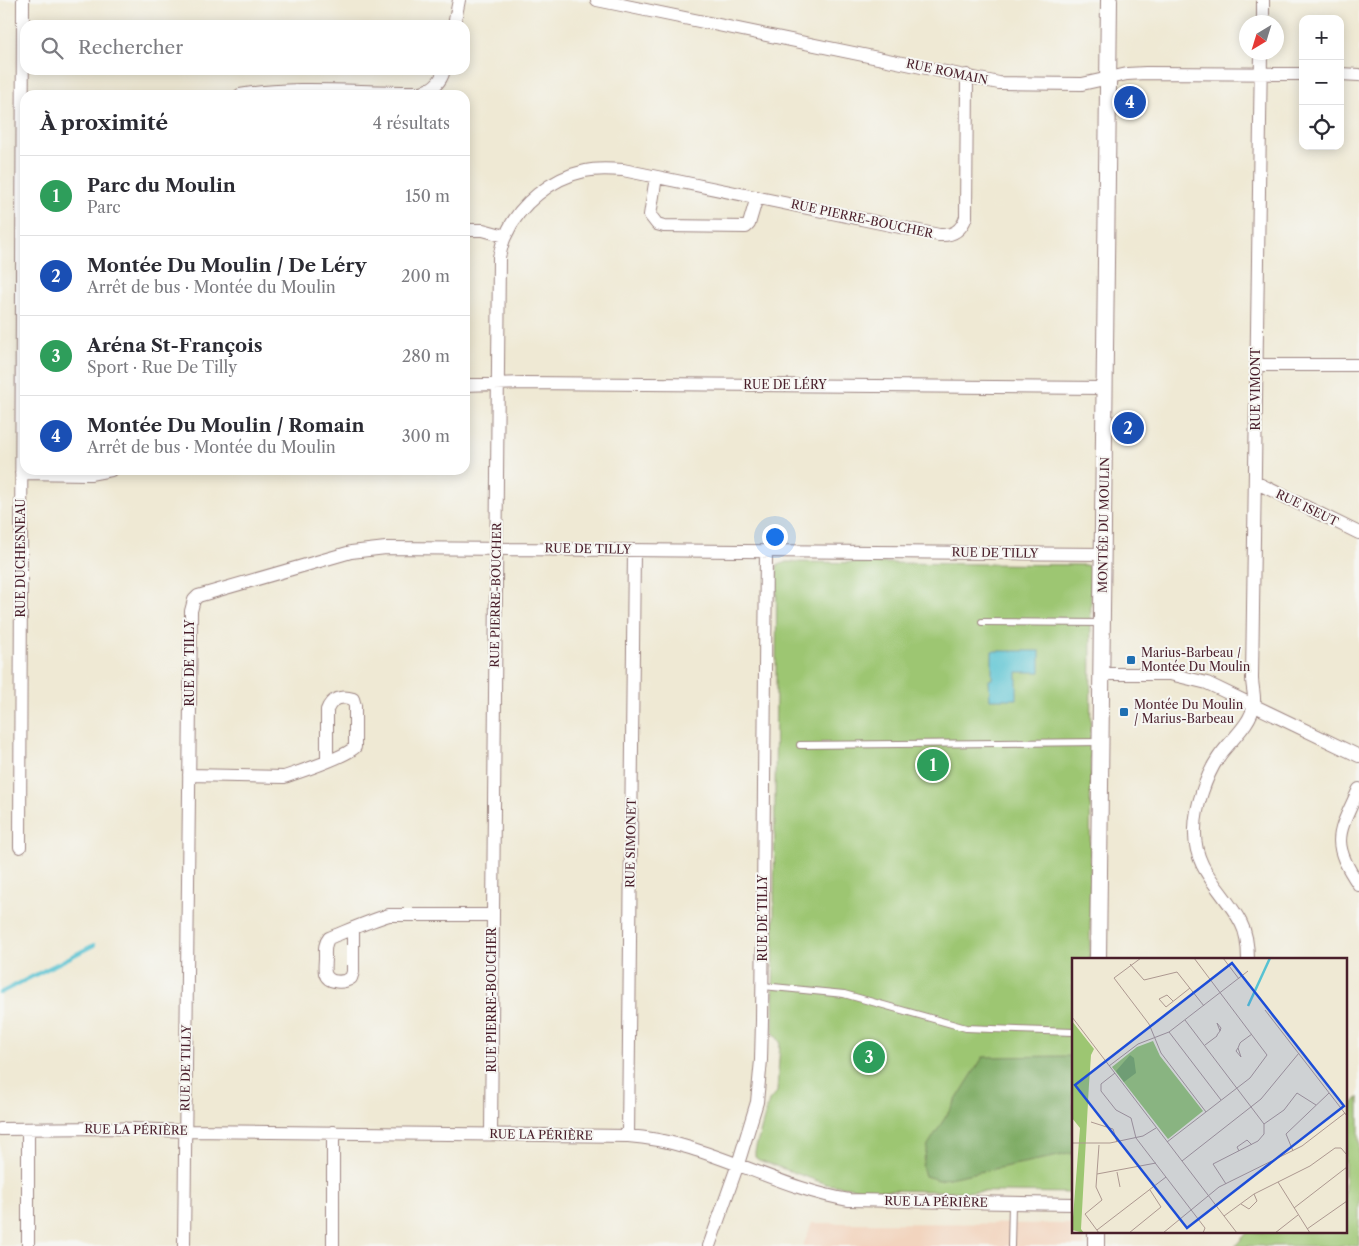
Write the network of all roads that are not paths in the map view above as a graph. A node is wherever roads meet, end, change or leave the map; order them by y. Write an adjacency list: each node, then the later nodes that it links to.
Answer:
1 (23, 0): 7 (street, RUE DUCHESNEAU)
2 (459, 0): 8 (street)
3 (597, 0): 15 (street, RUE ROMAIN)
4 (1110, 0): 17 (street, MONTÉE DU MOULIN)
5 (1263, 0): 6 (street)
6 (1263, 15)
7 (23, 20)
8 (455, 20)
9 (1260, 60): 10 (street, RUE VIMONT)
10 (1259, 74): 11 (street, RUE ROMAIN); 17 (street, RUE ROMAIN); 24 (street, RUE VIMONT)
11 (1299, 74)
12 (1344, 74): 16 (street)
13 (24, 75): 18 (street, RUE DUCHESNEAU)
14 (442, 75): 19 (street)
15 (966, 75): 17 (street, RUE ROMAIN); 21 (street, RUE PIERRE-BOUCHER)
16 (1359, 75)
17 (1108, 78): 28 (street, MONTÉE DU MOULIN)
18 (24, 90)
19 (429, 90)
20 (656, 177): 21 (street, RUE PIERRE-BOUCHER); 21 (street); 23 (street, RUE PIERRE-BOUCHER)
21 (756, 197)
22 (470, 230): 23 (street)
23 (505, 236): 26 (street, RUE PIERRE-BOUCHER)
24 (1256, 365): 25 (street); 30 (street, RUE VIMONT)
25 (1359, 366)
26 (498, 384): 27 (street, RUE DE LÉRY); 28 (street, RUE DE LÉRY); 32 (street, RUE PIERRE-BOUCHER)
27 (470, 385)
28 (1105, 388): 35 (street, MONTÉE DU MOULIN)
29 (21, 475): 46 (street, RUE DUCHESNEAU)
30 (1255, 482): 31 (street, RUE ISEUT); 39 (street, RUE VIMONT)
31 (1359, 533)
32 (496, 548): 33 (street, RUE DE TILLY); 44 (street, RUE DE TILLY); 48 (street, RUE PIERRE-BOUCHER)
33 (634, 550): 34 (street, RUE DE TILLY); 59 (street, RUE SIMONET)
34 (766, 551): 35 (street, RUE DE TILLY); 52 (street, RUE DE TILLY)
35 (1104, 554): 37 (street, MONTÉE DU MOULIN)
36 (982, 622): 37 (lane)
37 (1103, 623): 38 (street, MONTÉE DU MOULIN)
38 (1102, 674): 39 (street); 40 (street, MONTÉE DU MOULIN)
39 (1254, 704): 42 (street); 51 (street)
40 (1101, 742): 41 (lane); 50 (street, MONTÉE DU MOULIN)
41 (800, 745)
42 (1359, 756)
43 (327, 761): 43 (street); 44 (street)
44 (190, 775): 56 (street, RUE DE TILLY)
45 (1359, 789): 47 (street)
46 (20, 847)
47 (1359, 885)
48 (492, 915): 49 (street); 58 (street, RUE PIERRE-BOUCHER)
49 (352, 929)
50 (1098, 958)
51 (1248, 958)
52 (763, 986): 53 (lane); 60 (street, RUE DE TILLY)
53 (1072, 1032)
54 (0, 1129): 55 (street, RUE LA PÉRIÈRE)
55 (28, 1129): 56 (street, RUE LA PÉRIÈRE); 63 (street)
56 (186, 1131): 57 (street, RUE LA PÉRIÈRE); 64 (street, RUE DE TILLY)
57 (333, 1132): 58 (street, RUE LA PÉRIÈRE); 65 (street)
58 (491, 1134): 59 (street, RUE LA PÉRIÈRE)
59 (628, 1136): 60 (street, RUE LA PÉRIÈRE)
60 (738, 1164): 61 (street, RUE LA PÉRIÈRE); 66 (street, RUE DE TILLY)
61 (1012, 1203): 62 (street, RUE LA PÉRIÈRE); 67 (lane)
62 (1072, 1204)
63 (28, 1246)
64 (184, 1246)
65 (333, 1246)
66 (709, 1246)
67 (1011, 1246)

